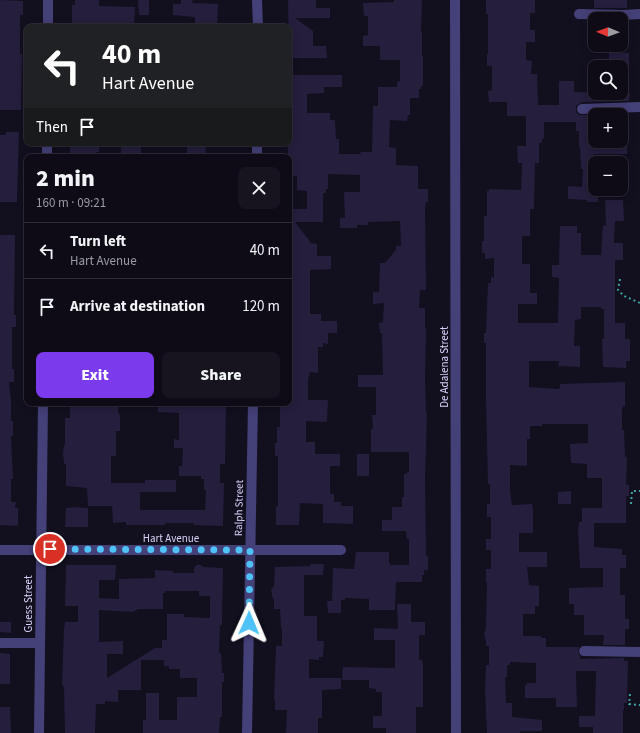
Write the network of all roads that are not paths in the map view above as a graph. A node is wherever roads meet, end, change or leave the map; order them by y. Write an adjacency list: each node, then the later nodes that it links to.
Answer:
1 (48, 0): 6 (street)
2 (257, 0): 7 (street)
3 (455, 0): 22 (street, De Adalena Street)
4 (580, 14): 5 (street)
5 (640, 14)
6 (48, 24)
7 (258, 24)
8 (640, 108): 9 (street)
9 (582, 109)
10 (43, 406): 12 (street, Guess Street)
11 (253, 406): 14 (street, Ralph Street)
12 (40, 549): 13 (street, Hart Avenue); 14 (street, Hart Avenue); 17 (street, Guess Street)
13 (0, 550)
14 (250, 550): 15 (street, Hart Avenue); 21 (street, Ralph Street)
15 (341, 550)
16 (0, 643): 17 (street)
17 (40, 643): 20 (street, Guess Street)
18 (584, 651): 19 (street)
19 (640, 652)
20 (39, 733)
21 (247, 733)
22 (456, 733)

